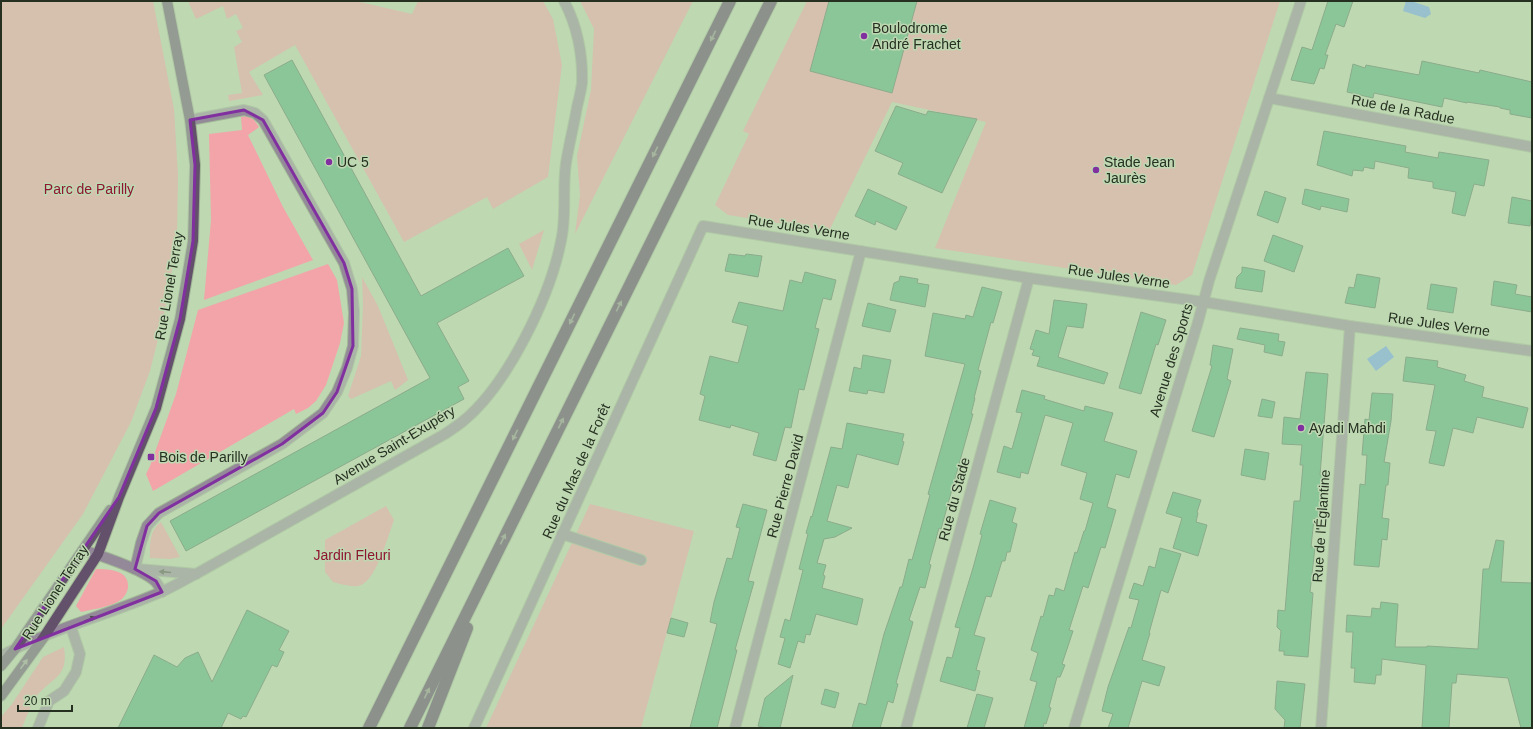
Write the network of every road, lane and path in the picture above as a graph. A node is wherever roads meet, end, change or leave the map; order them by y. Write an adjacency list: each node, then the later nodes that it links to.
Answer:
1 (168, 1): 7 (main road, Rue Lionel Terray)
2 (564, 1): 22 (street, Avenue Saint-Exupéry)
3 (730, 1): 31 (highway, one-way to 31)
4 (771, 1): 19 (highway, one-way to 4)
5 (1300, 1): 6 (street, Avenue des Sports)
6 (1269, 98): 8 (street, Rue de la Radue); 12 (street, Avenue des Sports)
7 (190, 120): 15 (main road, Rue Lionel Terray); 21 (street)
8 (1532, 147)
9 (703, 226): 10 (street, Rue Jules Verne); 16 (street, Rue du Mas de la Forêt)
10 (861, 251): 11 (street, Rue Jules Verne); 35 (street, Rue Pierre David)
11 (1029, 278): 12 (street, Rue Jules Verne); 36 (street, Rue du Stade)
12 (1204, 302): 13 (street, Rue Jules Verne); 37 (street, Avenue des Sports)
13 (1350, 326): 14 (street, Rue Jules Verne); 38 (street, Rue de l'Églantine)
14 (1532, 351)
15 (119, 497): 17 (main road, Rue Lionel Terray); 18 (main road, Rue Lionel Terray)
16 (562, 534): 20 (street); 34 (street, Rue du Mas de la Forêt)
17 (83, 550): 18 (street); 26 (main road, Rue Lionel Terray)
18 (98, 554): 21 (street); 25 (main road, Rue Lionel Terray)
19 (494, 557): 32 (highway, one-way to 19); 33 (highway)
20 (641, 560)
21 (135, 569): 22 (street, one-way to 21); 23 (street)
22 (196, 574): 23 (street, Avenue Saint-Exupéry)
23 (162, 592): 24 (street, Avenue Saint-Exupéry, one-way to 23)
24 (71, 627): 25 (street, Avenue Saint-Exupéry); 30 (street)
25 (44, 637): 26 (street, Avenue Saint-Exupéry); 29 (main road, Rue Lionel Terray, one-way to 25)
26 (15, 649): 27 (street, Avenue Saint-Exupéry); 28 (main road, Rue Lionel Terray)
27 (1, 656)
28 (1, 666)
29 (1, 696)
30 (38, 728)
31 (369, 728)
32 (410, 728)
33 (428, 728)
34 (474, 728)
35 (735, 728)
36 (906, 728)
37 (1074, 728)
38 (1321, 728)

